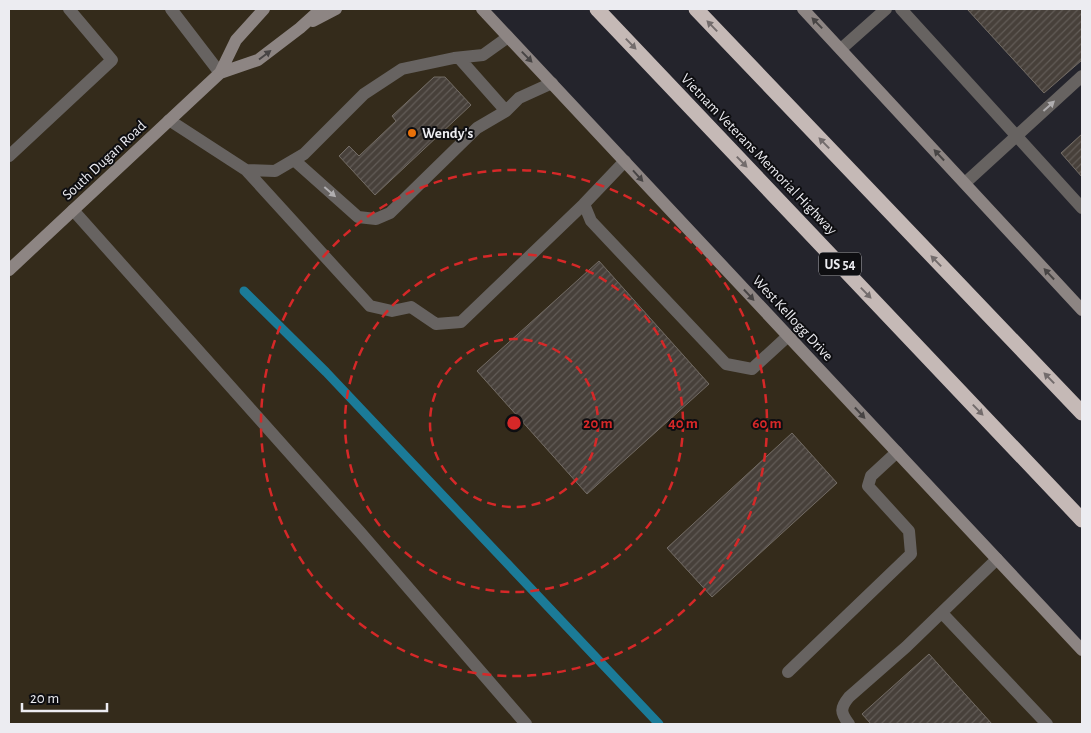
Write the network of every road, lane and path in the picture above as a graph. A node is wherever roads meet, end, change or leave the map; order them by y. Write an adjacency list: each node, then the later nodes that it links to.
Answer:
1 (69, 9): 24 (lane)
2 (171, 9): 18 (lane)
3 (264, 9): 13 (main road, South Dugan Road)
4 (321, 9): 14 (main road, South Dugan Road)
5 (336, 9): 14 (main road)
6 (482, 9): 15 (main road, West Kellogg Drive)
7 (496, 9): 15 (main road)
8 (597, 9): 37 (highway, Vietnam Veterans Memorial Highway / US 54, one-way to 37)
9 (696, 9): 35 (highway, one-way to 9)
10 (803, 9): 16 (main road, one-way to 10)
11 (886, 9): 16 (lane)
12 (901, 9): 23 (lane)
13 (256, 14): 18 (main road, South Dugan Road)
14 (300, 28): 18 (main road, South Dugan Road, one-way to 14)
15 (504, 33): 17 (lane); 20 (main road, West Kellogg Drive, one-way to 20)
16 (841, 49): 28 (main road, one-way to 16)
17 (458, 58): 21 (lane); 25 (lane)
18 (220, 73): 22 (main road, South Dugan Road)
19 (1082, 76): 23 (lane, one-way to 19)
20 (552, 83): 21 (lane); 26 (main road, West Kellogg Drive)
21 (506, 111): 25 (lane, one-way to 21)
22 (170, 120): 27 (lane); 31 (main road, South Dugan Road)
23 (1016, 136): 28 (lane); 30 (lane)
24 (9, 156)
25 (294, 160): 27 (lane)
26 (625, 161): 29 (lane); 34 (main road, West Kellogg Drive, one-way to 34)
27 (246, 170): 29 (lane)
28 (964, 183): 33 (main road, one-way to 28)
29 (584, 204): 34 (lane)
30 (1082, 208)
31 (73, 210): 32 (main road, South Dugan Road); 42 (lane)
32 (9, 270)
33 (1082, 310)
34 (788, 336): 36 (main road, West Kellogg Drive, one-way to 36)
35 (1082, 413)
36 (897, 452): 38 (main road, West Kellogg Drive); 41 (lane)
37 (1082, 520)
38 (997, 559): 39 (lane); 40 (main road, West Kellogg Drive)
39 (942, 613): 43 (lane); 44 (lane)
40 (1082, 650)
41 (788, 672)
42 (526, 724)
43 (848, 724)
44 (1047, 724)

